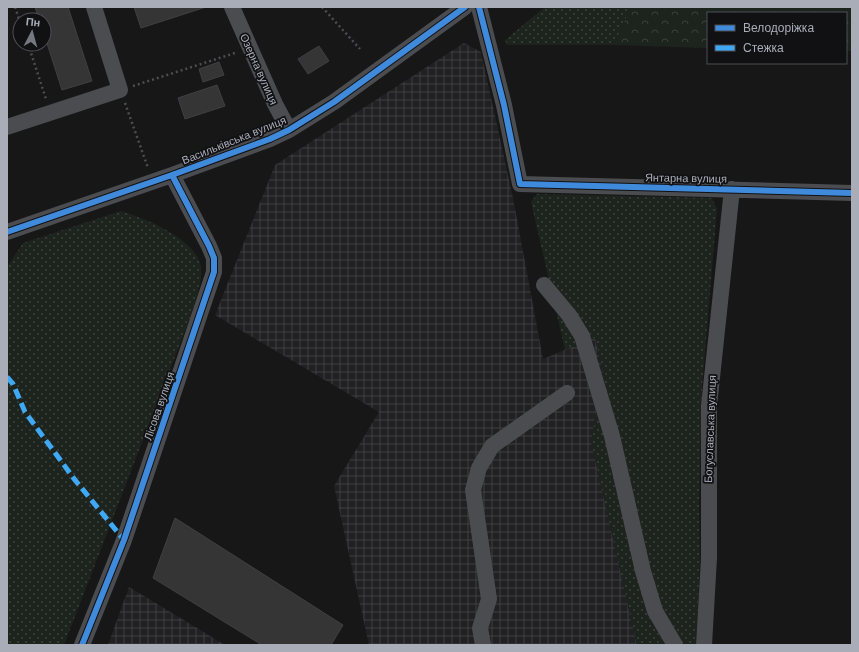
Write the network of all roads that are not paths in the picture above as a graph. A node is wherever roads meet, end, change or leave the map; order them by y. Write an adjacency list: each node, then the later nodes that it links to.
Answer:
1 (94, 7): 5 (street)
2 (232, 7): 6 (street, Озерна вулиця)
3 (465, 7): 6 (street, Васильківська вулиця)
4 (479, 7): 8 (street, Янтарна вулиця)
5 (7, 127)
6 (289, 130): 7 (street, Васильківська вулиця)
7 (172, 175): 10 (street, Васильківська вулиця); 13 (street, Лісова вулиця)
8 (732, 189): 9 (street, Янтарна вулиця); 16 (street, Богуславська вулиця)
9 (852, 193)
10 (7, 232)
11 (544, 285): 15 (street)
12 (567, 393): 14 (street)
13 (82, 645)
14 (483, 645)
15 (675, 645)
16 (704, 645)

